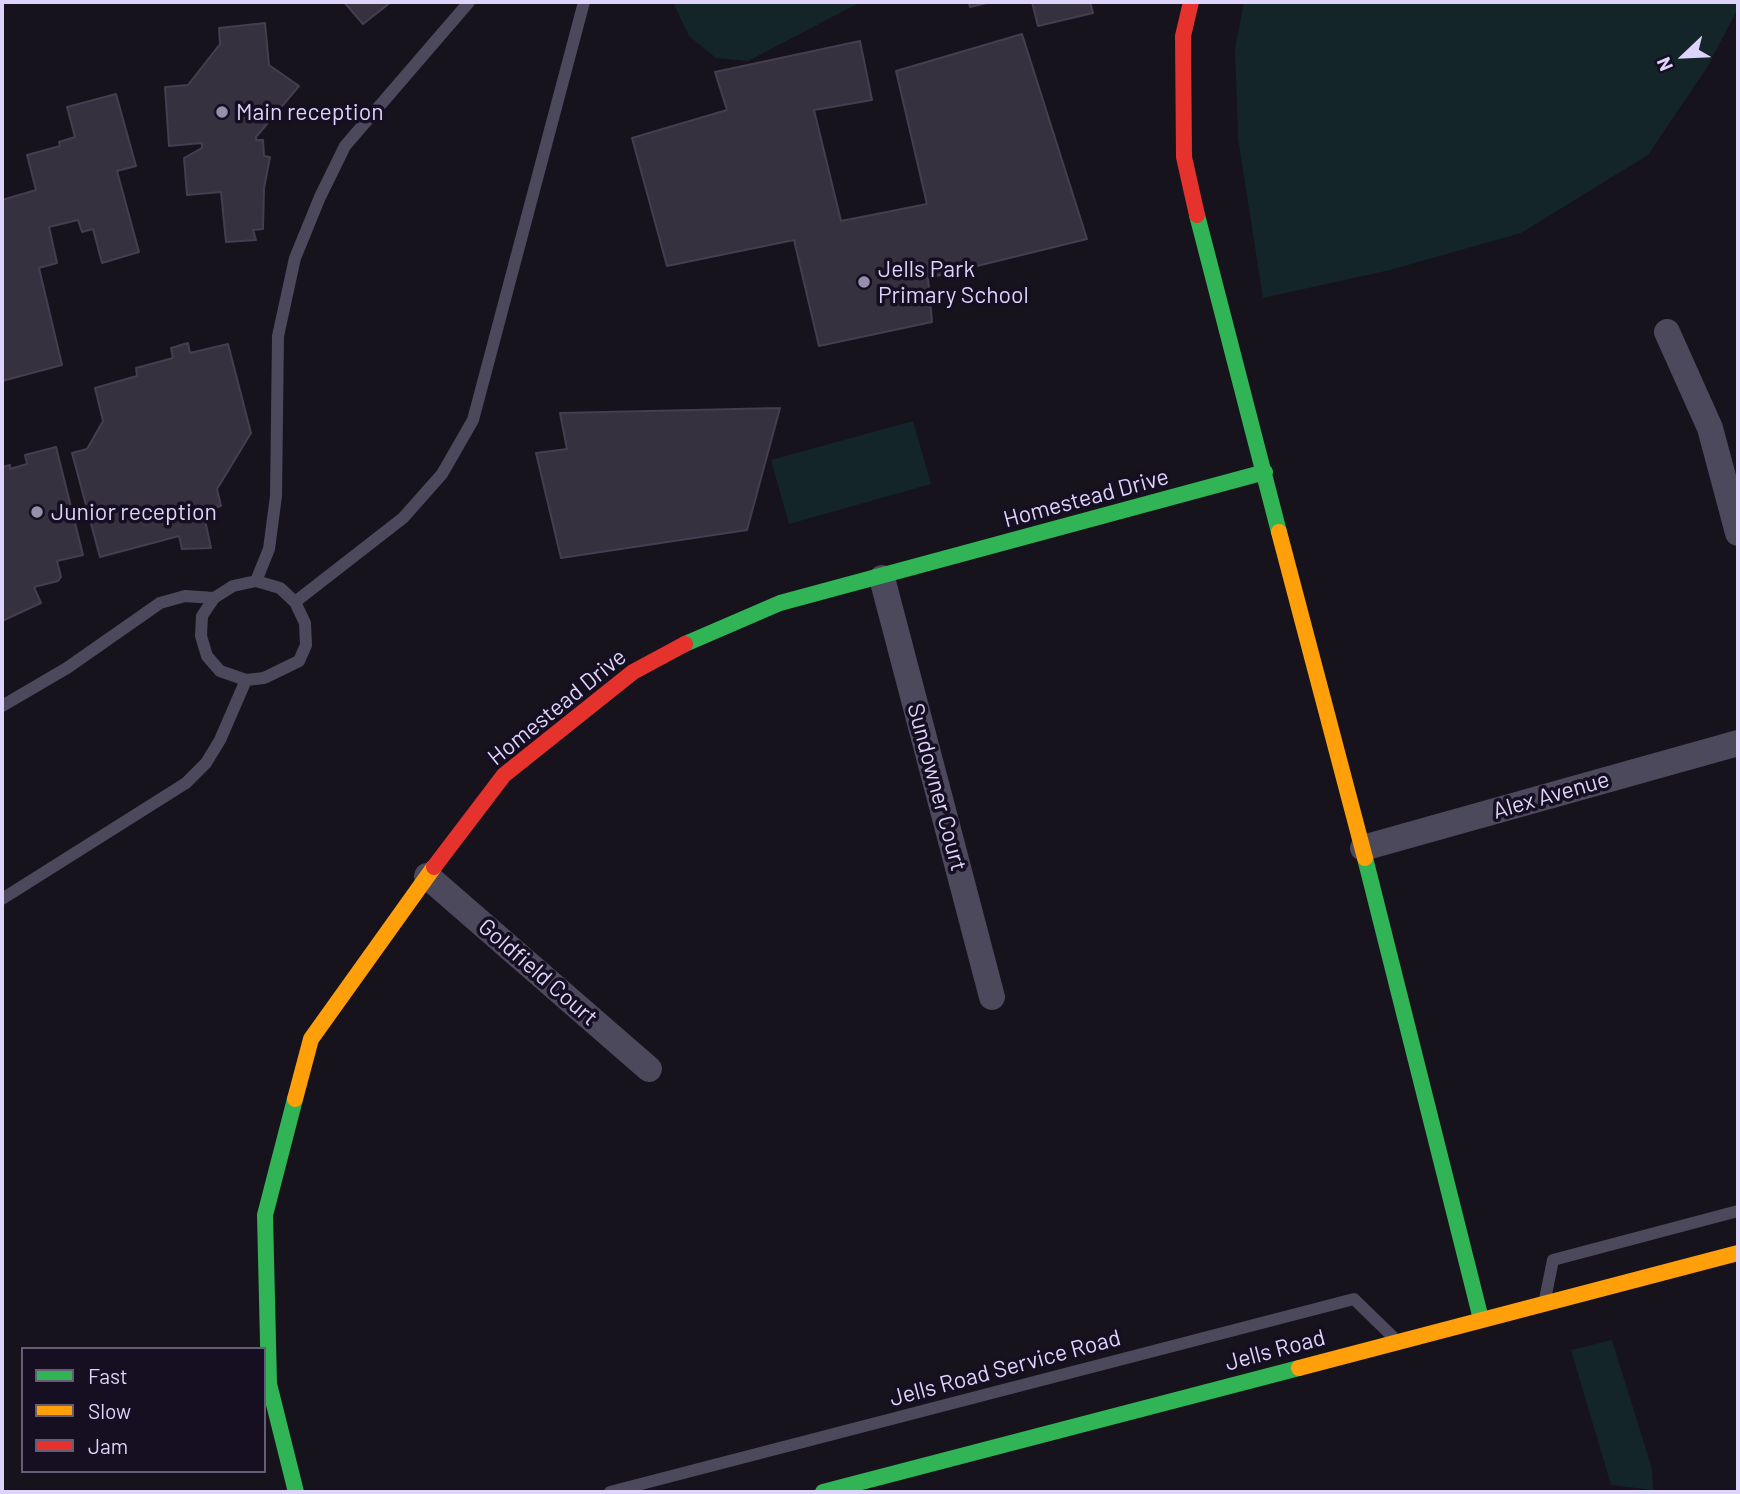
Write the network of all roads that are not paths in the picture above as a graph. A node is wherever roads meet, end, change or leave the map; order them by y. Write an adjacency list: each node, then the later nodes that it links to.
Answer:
1 (469, 2): 8 (lane)
2 (584, 2): 10 (lane)
3 (1191, 2): 5 (street)
4 (1667, 332): 6 (street)
5 (1265, 472): 7 (street, Homestead Drive); 14 (street)
6 (1738, 533)
7 (882, 578): 15 (street, Homestead Drive); 17 (street, Sundowner Court)
8 (256, 581): 9 (lane); 10 (lane)
9 (214, 597): 11 (lane); 12 (lane)
10 (295, 602): 11 (lane)
11 (246, 680): 16 (lane)
12 (2, 706)
13 (1738, 743): 14 (street, Alex Avenue)
14 (1363, 848): 22 (street)
15 (427, 876): 18 (street, Goldfield Court); 25 (street, Homestead Drive)
16 (2, 899)
17 (992, 997)
18 (649, 1069)
19 (1738, 1211): 21 (lane)
20 (1738, 1253): 21 (street, Jells Road)
21 (1544, 1303): 22 (street, Jells Road)
22 (1481, 1319): 23 (street, Jells Road)
23 (1397, 1341): 24 (street, Jells Road); 26 (lane, Jells Road Service Road)
24 (882, 1485): 27 (street, Jells Road)
25 (296, 1492)
26 (610, 1492)
27 (823, 1492)

